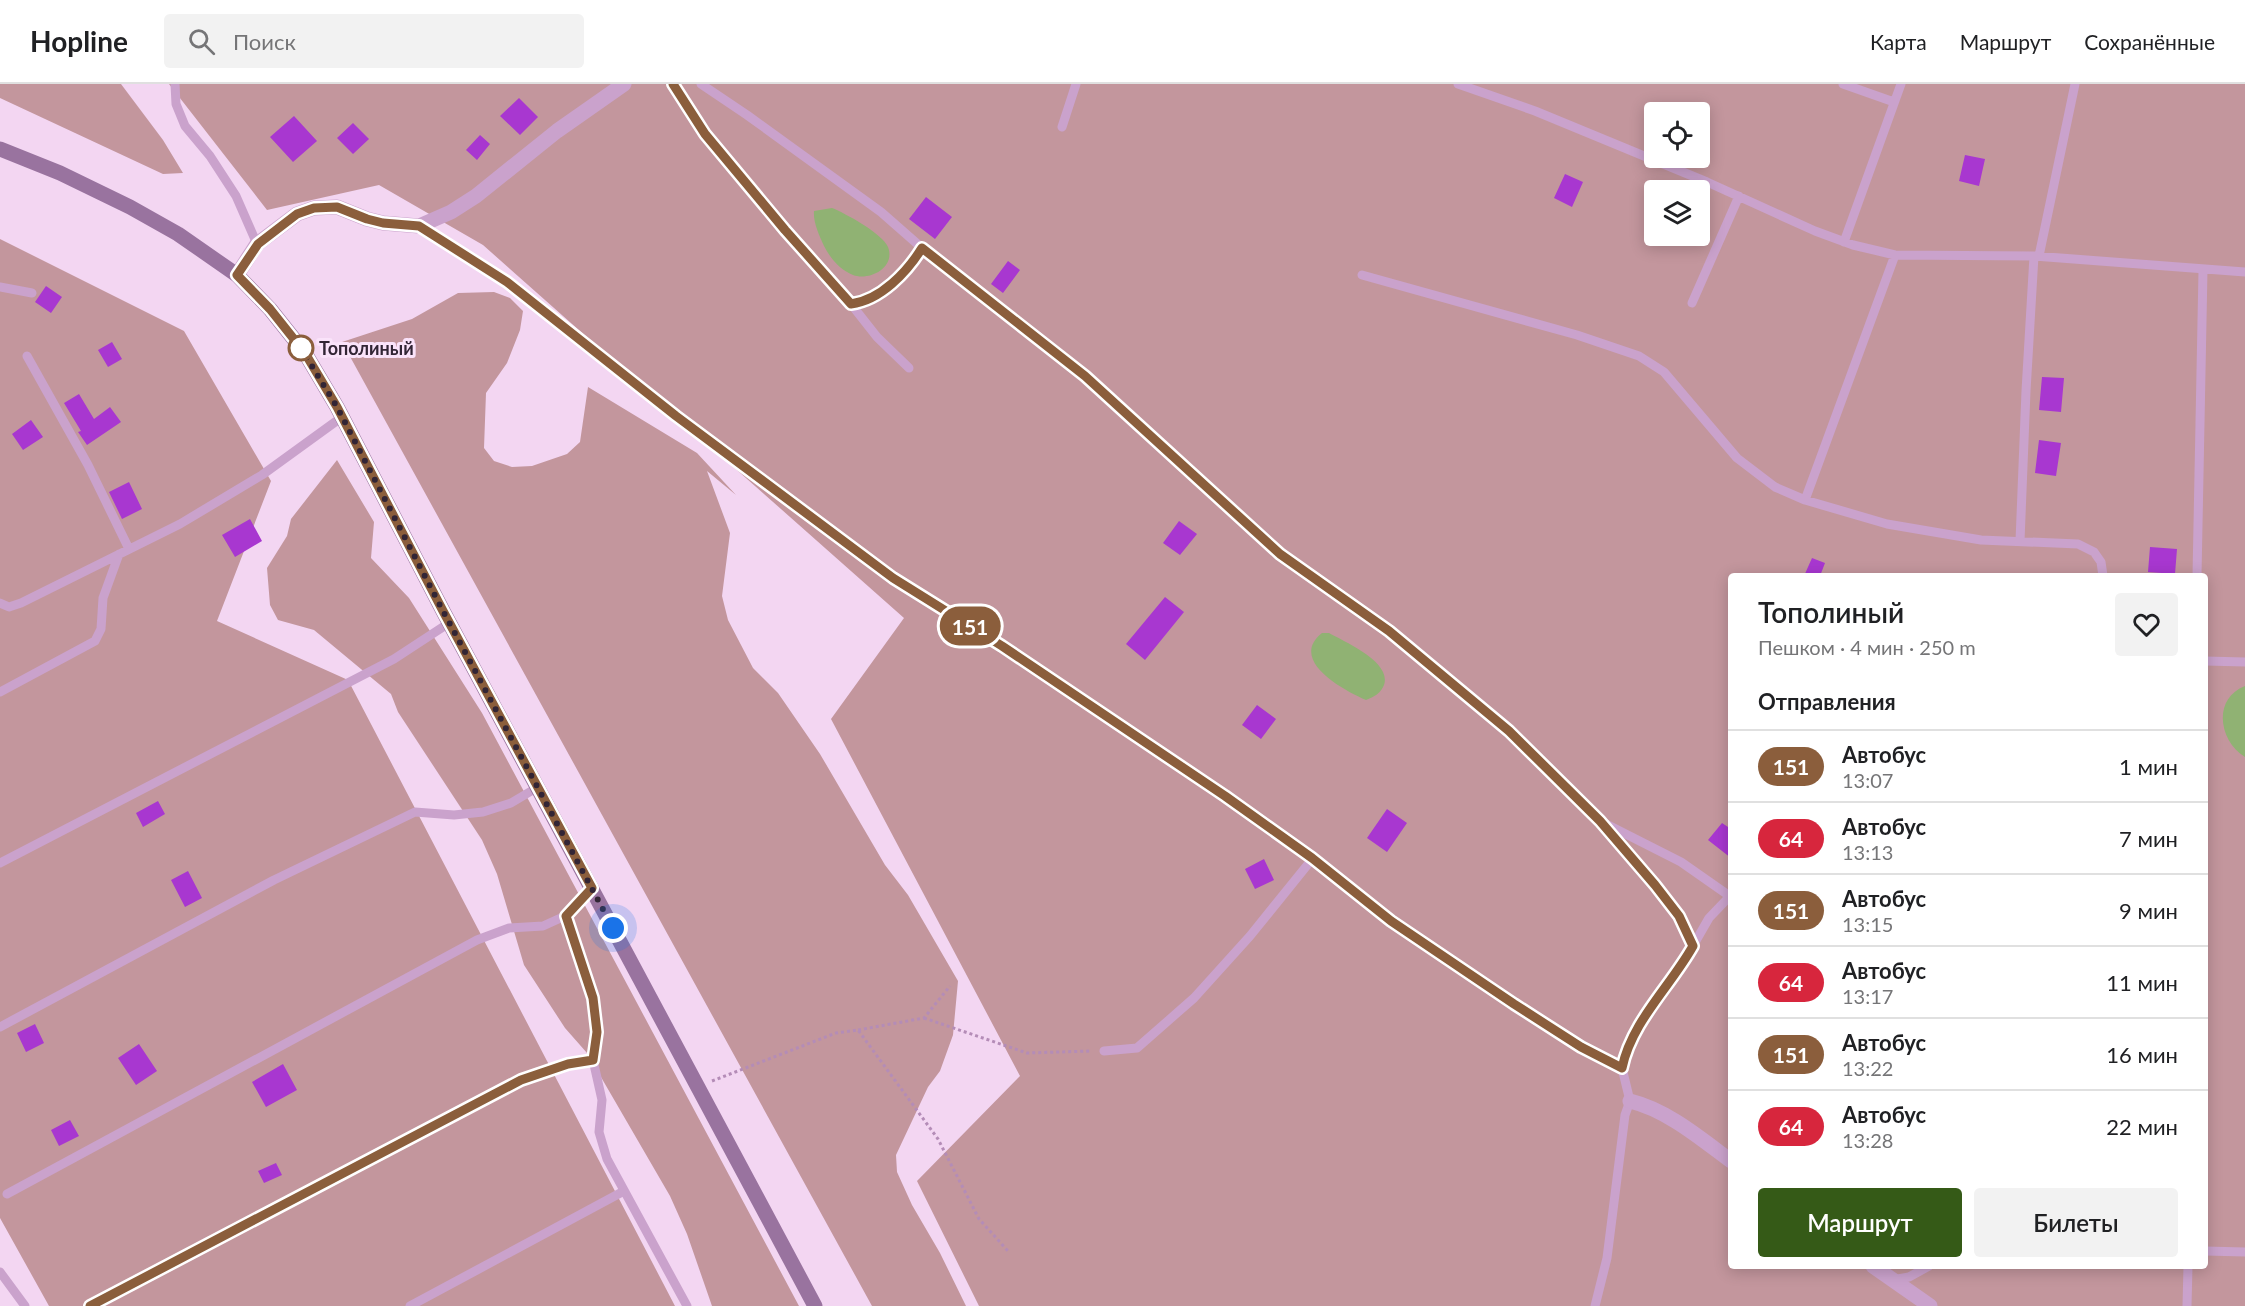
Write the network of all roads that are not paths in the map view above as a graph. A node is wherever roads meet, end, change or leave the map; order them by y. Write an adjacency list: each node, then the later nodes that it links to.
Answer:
1 (175, 84): 16 (lane)
2 (624, 84): 14 (street)
3 (673, 84): 27 (lane)
4 (701, 84): 17 (lane)
5 (1076, 84): 11 (lane)
6 (1458, 84): 13 (lane)
7 (1843, 84): 10 (lane)
8 (1901, 84): 10 (lane)
9 (2075, 84): 19 (lane)
10 (1894, 102): 15 (lane)
11 (1062, 127)
12 (0, 149): 22 (street)
13 (1739, 196): 15 (lane); 26 (lane)
14 (419, 226): 16 (street); 44 (lane)
15 (1844, 242): 18 (lane)
16 (258, 244): 22 (street)
17 (922, 248): 27 (lane); 43 (lane)
18 (1895, 255): 19 (lane); 31 (lane)
19 (2037, 256): 20 (lane); 32 (lane)
20 (2203, 270): 21 (lane); 36 (lane)
21 (2245, 272)
22 (237, 275): 30 (street)
23 (1362, 275): 31 (lane)
24 (0, 287): 25 (lane)
25 (32, 293)
26 (1692, 303)
27 (851, 304): 29 (lane)
28 (27, 356): 33 (lane)
29 (909, 368)
30 (342, 417): 33 (lane); 38 (street)
31 (1805, 500): 32 (lane)
32 (2020, 541): 35 (lane)
33 (129, 549): 34 (lane)
34 (119, 554): 37 (lane); 41 (lane)
35 (2103, 573)
36 (2197, 573)
37 (0, 603)
38 (449, 623): 42 (street); 45 (lane)
39 (2208, 661): 40 (lane)
40 (2245, 662)
41 (0, 692)
42 (538, 787): 46 (street); 51 (lane)
43 (1600, 821): 47 (lane); 50 (lane)
44 (1312, 858): 52 (lane); 54 (lane)
45 (0, 863)
46 (592, 888): 49 (lane); 70 (street)
47 (1728, 894)
48 (1728, 899): 50 (lane)
49 (566, 916): 53 (lane); 58 (lane)
50 (1693, 946): 54 (lane)
51 (0, 1027)
52 (1104, 1050)
53 (593, 1060): 57 (lane); 67 (lane)
54 (1622, 1068): 55 (lane)
55 (1629, 1101): 56 (street); 71 (lane)
56 (1728, 1159)
57 (624, 1191): 68 (lane); 69 (lane)
58 (7, 1194)
59 (2208, 1251): 60 (lane)
60 (2245, 1252)
61 (1877, 1269): 65 (street)
62 (1924, 1269): 65 (lane)
63 (2188, 1269): 73 (lane)
64 (0, 1272): 66 (lane)
65 (1892, 1280): 72 (street)
66 (25, 1306)
67 (90, 1306)
68 (410, 1306)
69 (687, 1306)
70 (815, 1306)
71 (1595, 1306)
72 (1930, 1306)
73 (2187, 1306)

